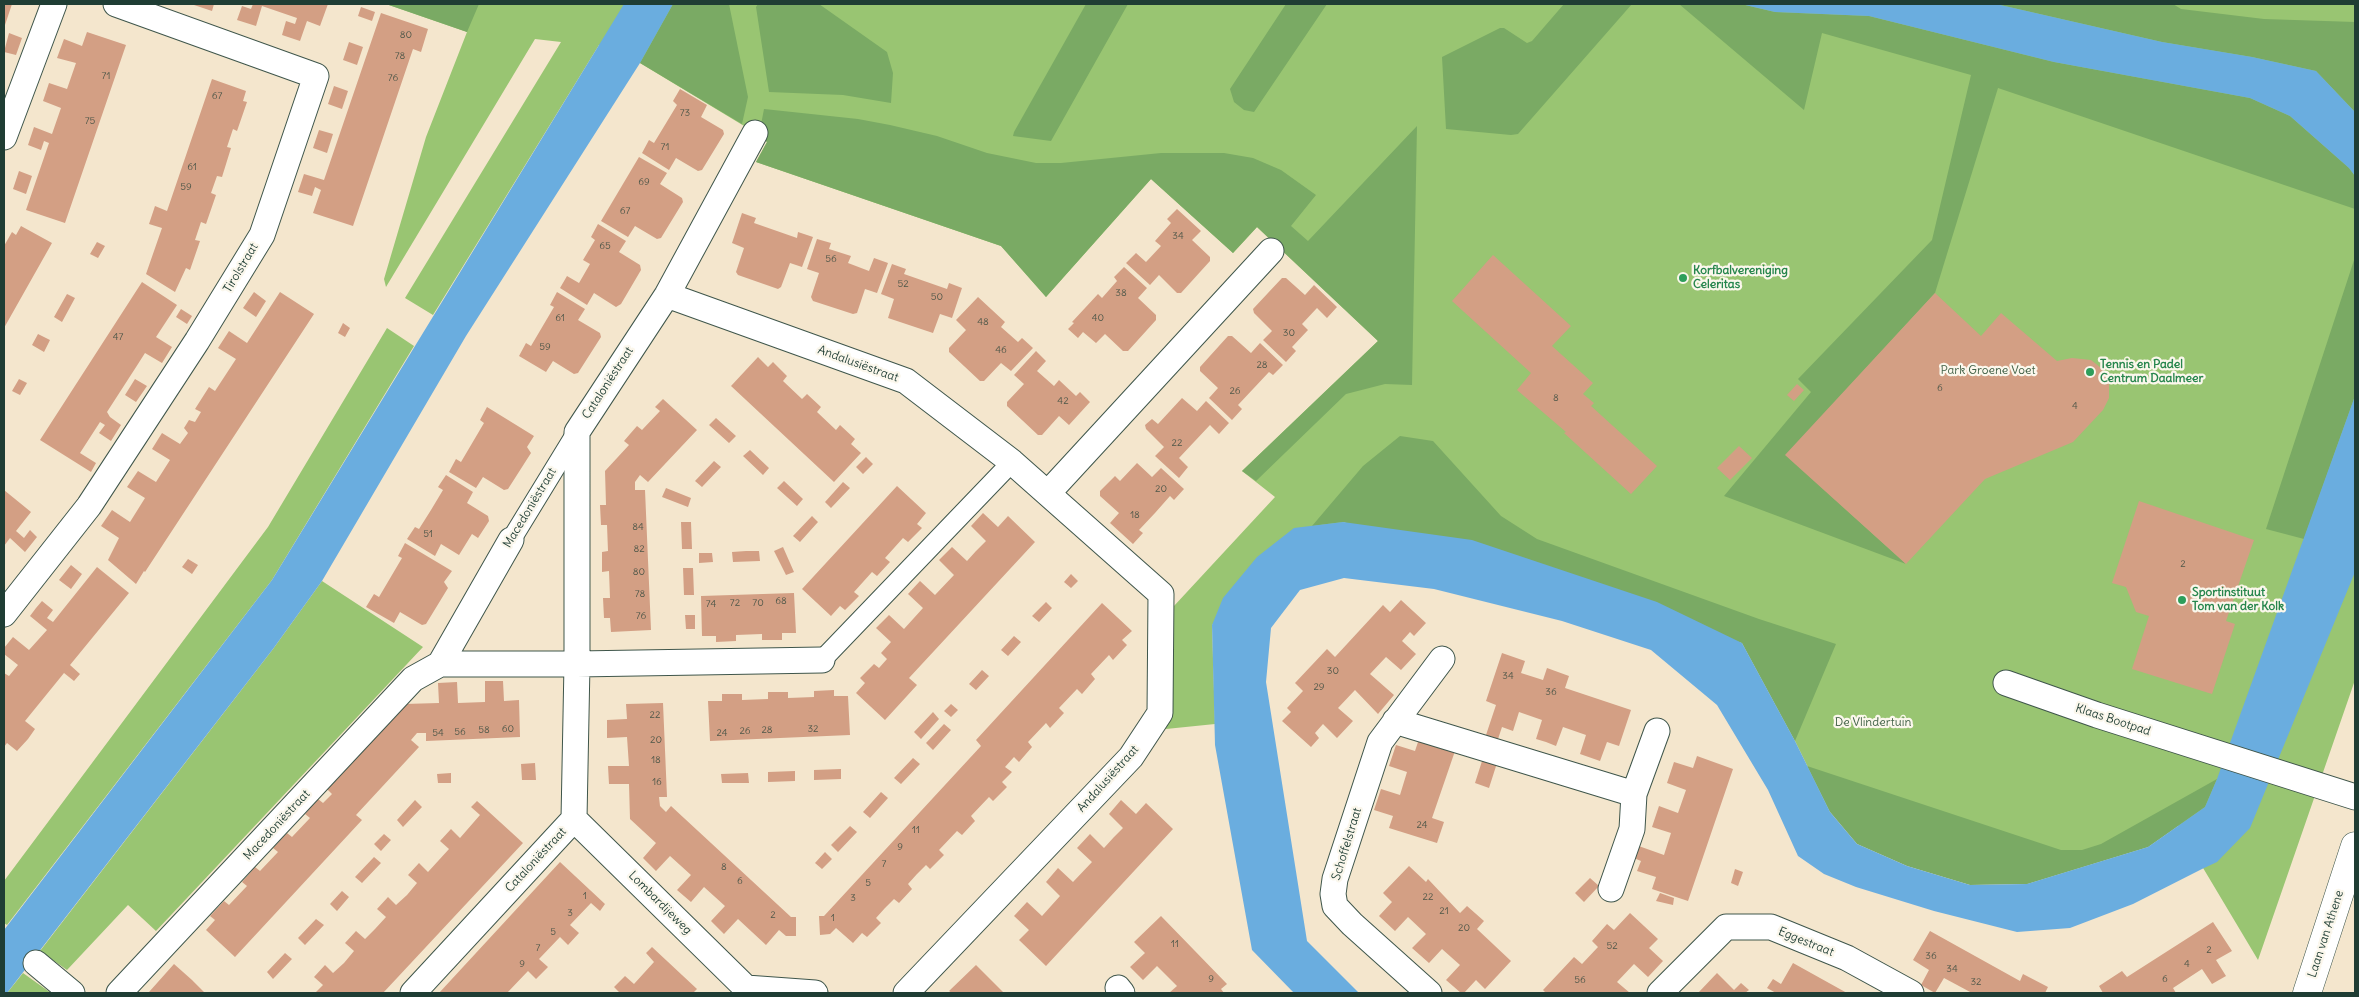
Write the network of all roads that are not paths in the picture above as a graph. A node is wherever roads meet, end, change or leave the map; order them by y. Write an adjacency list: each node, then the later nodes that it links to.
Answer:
1 (54, 4): 4 (street)
2 (116, 4): 11 (street, Tirolstraat)
3 (755, 133): 6 (street, Cataloniëstraat)
4 (4, 137)
5 (1271, 251): 9 (street)
6 (667, 295): 7 (street, Cataloniëstraat); 8 (street, Andalusiëstraat)
7 (577, 432): 10 (street, Macedoniëstraat); 15 (street, Cataloniëstraat)
8 (1012, 462): 9 (street, Andalusiëstraat); 13 (street)
9 (1048, 493): 30 (street, Andalusiëstraat)
10 (511, 540): 14 (street, Macedoniëstraat)
11 (4, 614)
12 (1442, 659): 17 (street, Schoffelstraat)
13 (822, 660): 15 (street)
14 (440, 664): 15 (street, Macedoniëstraat); 27 (street, Macedoniëstraat)
15 (577, 664): 21 (street, Cataloniëstraat)
16 (2006, 683): 20 (street, Klaas Bootpad)
17 (1395, 721): 19 (street); 31 (street, Schoffelstraat)
18 (1657, 731): 19 (street)
19 (1634, 794): 23 (street)
20 (2355, 797)
21 (574, 818): 25 (street, Lombardijeweg); 28 (street, Cataloniëstraat)
22 (2355, 846): 34 (street, Laan van Athene)
23 (1611, 889)
24 (36, 963): 26 (street)
25 (743, 991): 29 (street, Lombardijeweg)
26 (72, 993)
27 (119, 993)
28 (413, 993)
29 (814, 993)
30 (906, 993)
31 (1429, 993)
32 (1660, 993): 33 (street, Eggestraat)
33 (1911, 993)
34 (2307, 993)

